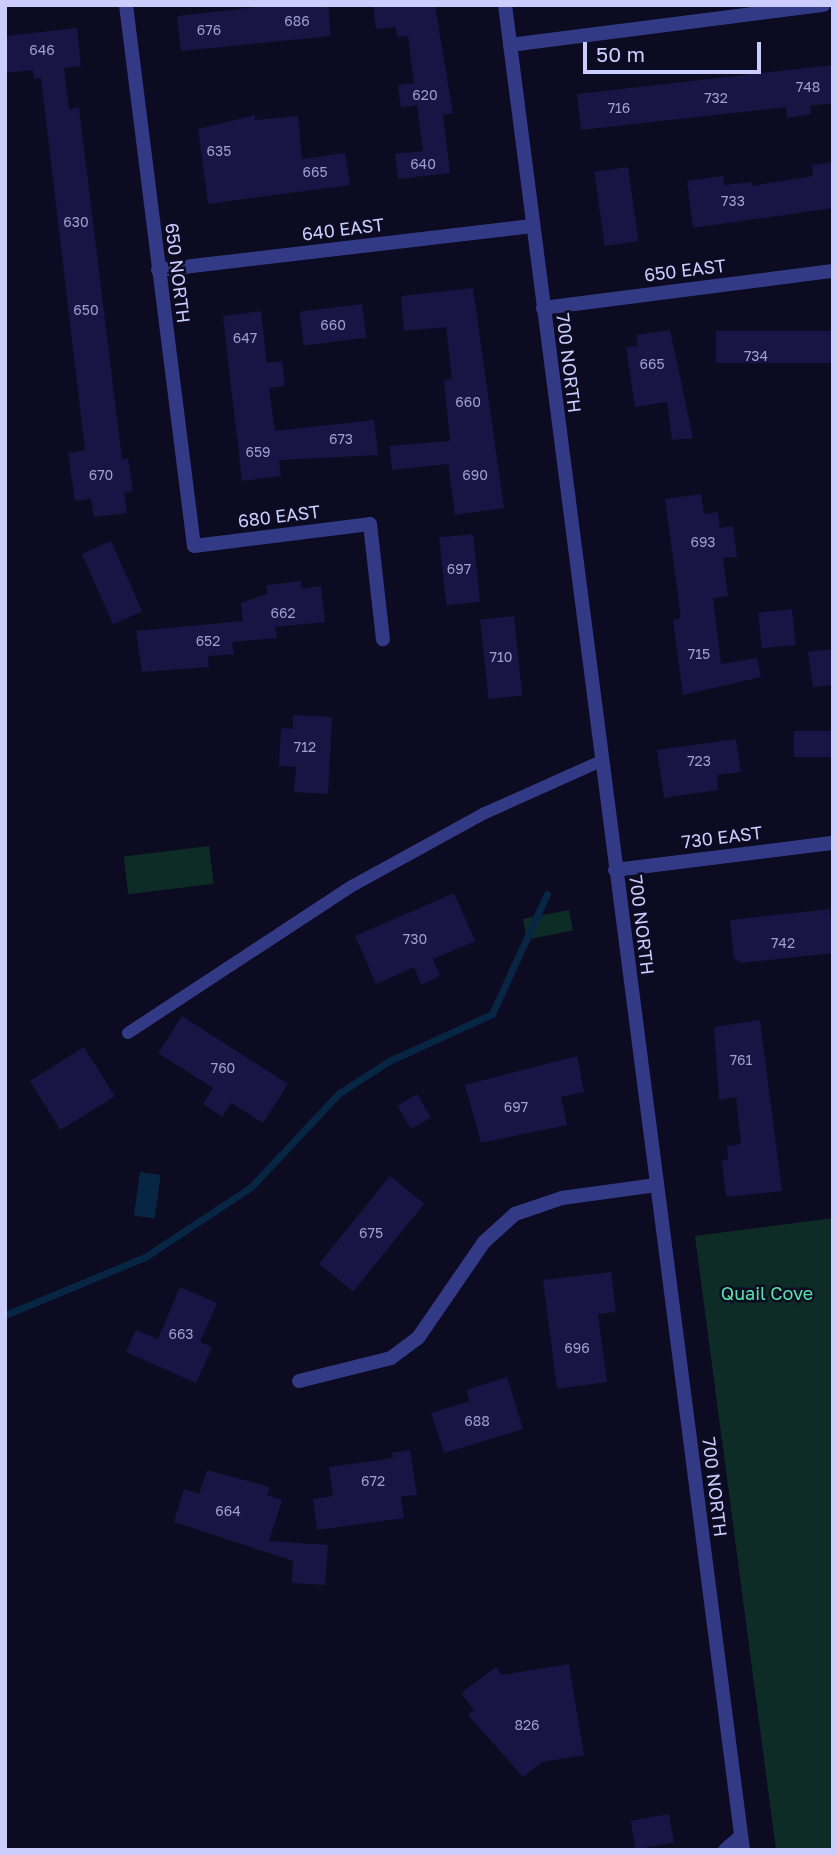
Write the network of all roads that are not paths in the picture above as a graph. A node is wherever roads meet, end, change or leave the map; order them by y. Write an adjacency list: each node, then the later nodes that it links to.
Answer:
1 (126, 5): 6 (street, 650 NORTH)
2 (505, 5): 4 (street, 700 NORTH)
3 (823, 5): 4 (street)
4 (510, 45): 5 (street, 700 NORTH)
5 (532, 226): 6 (street, 640 EAST); 8 (street, 700 NORTH)
6 (158, 270): 9 (street, 650 NORTH)
7 (833, 271): 8 (street, 650 EAST)
8 (543, 308): 11 (street, 700 NORTH)
9 (194, 546): 10 (street, 680 EAST)
10 (383, 639)
11 (601, 761): 13 (street, 700 NORTH); 14 (lane)
12 (833, 843): 13 (street, 730 EAST)
13 (615, 870): 15 (street, 700 NORTH)
14 (128, 1033)
15 (656, 1185): 16 (street); 17 (street, 700 NORTH)
16 (299, 1381)
17 (742, 1843): 18 (street)
18 (725, 1850)

